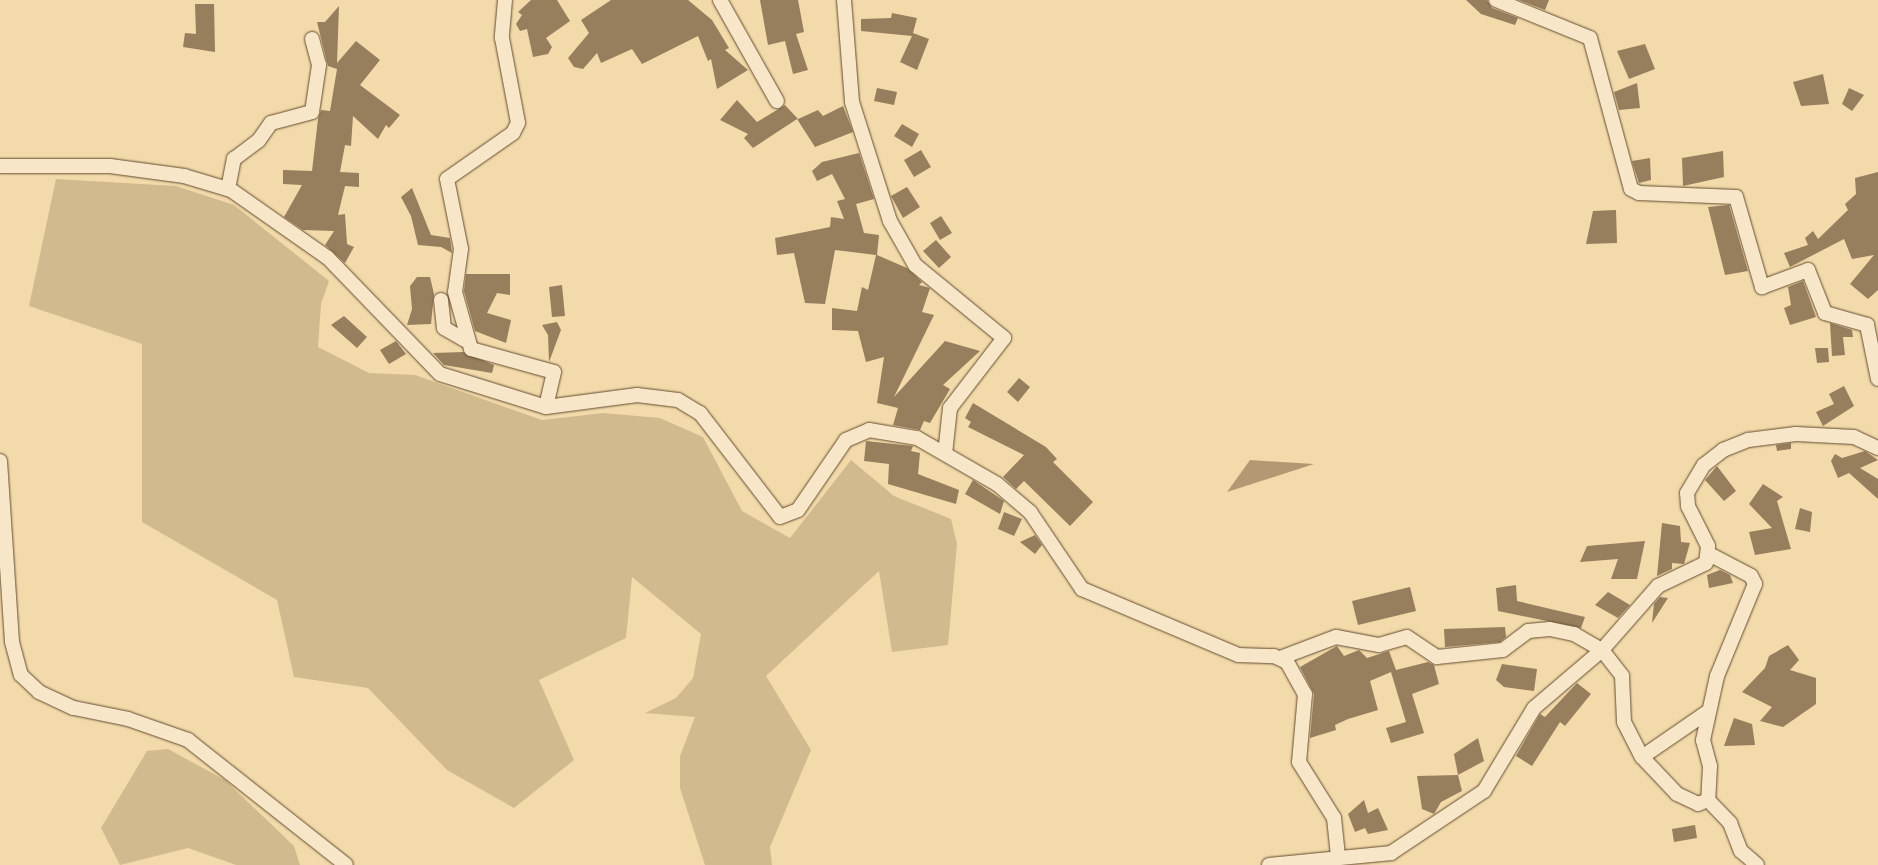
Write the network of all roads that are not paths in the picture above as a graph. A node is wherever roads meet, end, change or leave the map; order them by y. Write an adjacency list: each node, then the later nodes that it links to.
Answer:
1 (505, 0): 10 (street)
2 (720, 0): 6 (street)
3 (844, 0): 14 (street)
4 (1496, 0): 11 (street)
5 (312, 39): 8 (street)
6 (777, 101)
7 (0, 166): 8 (street)
8 (228, 188): 12 (street)
9 (440, 300): 10 (street)
10 (465, 340): 12 (street)
11 (1878, 379)
12 (546, 407): 14 (street)
13 (1878, 448): 16 (street)
14 (945, 454): 18 (street)
15 (0, 461): 23 (street)
16 (1709, 554): 17 (street); 19 (street)
17 (1602, 650): 18 (street); 20 (street); 22 (street)
18 (1280, 658): 22 (street)
19 (1709, 711): 20 (street); 21 (street)
20 (1642, 757): 21 (street)
21 (1708, 800): 25 (street)
22 (1338, 855): 24 (street)
23 (346, 865)
24 (1269, 865)
25 (1757, 865)

